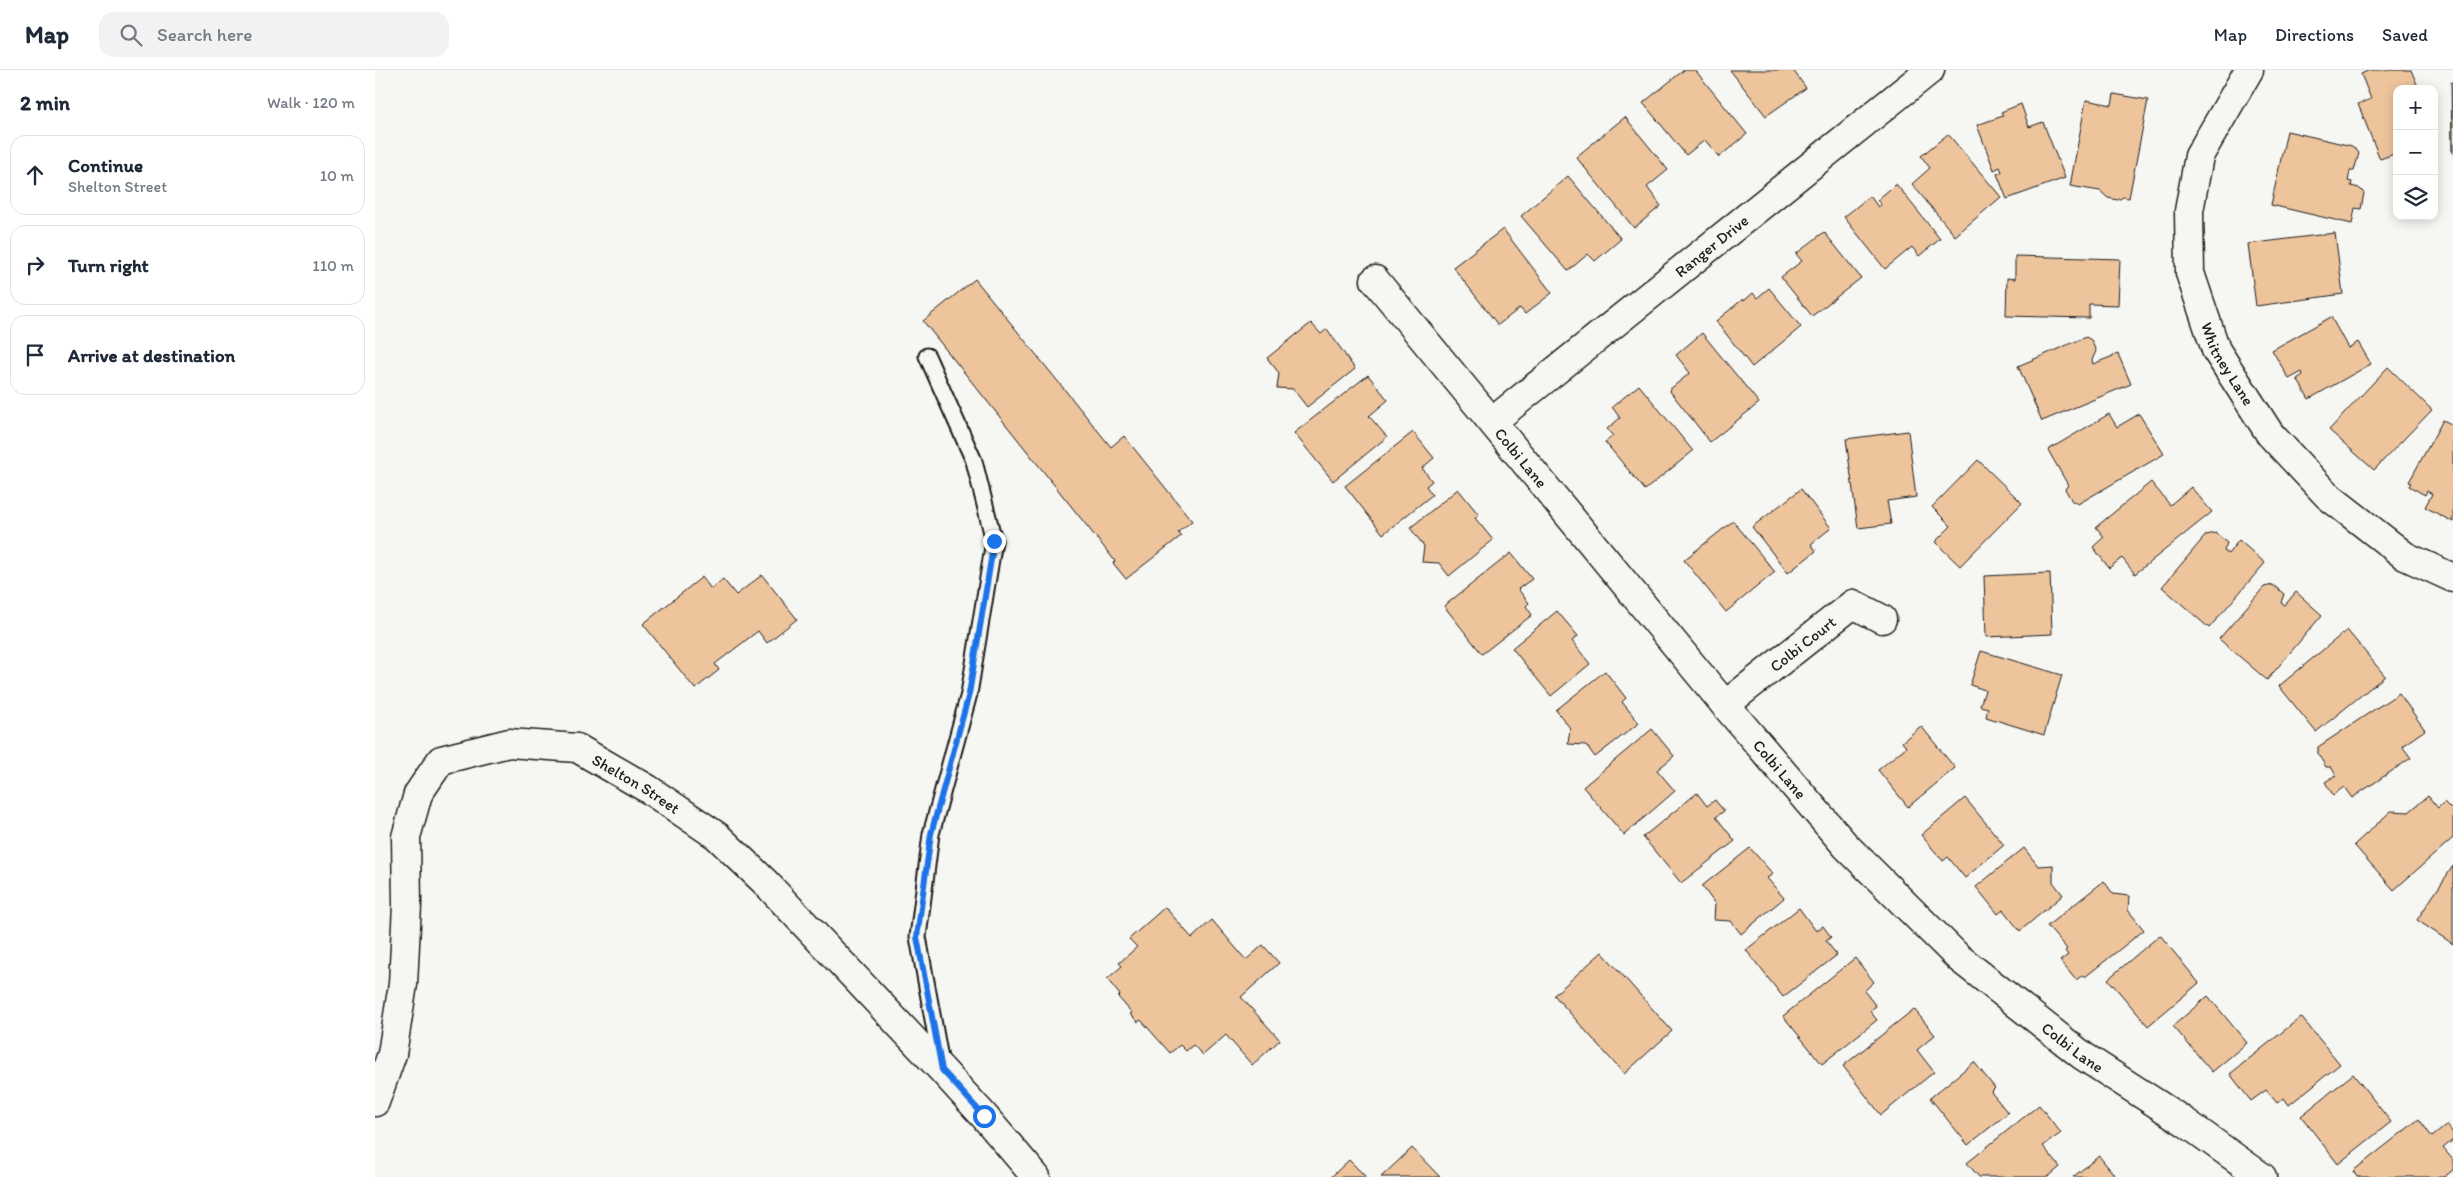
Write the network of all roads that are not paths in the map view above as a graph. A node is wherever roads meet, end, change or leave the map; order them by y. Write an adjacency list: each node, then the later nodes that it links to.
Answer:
1 (1930, 70): 5 (street, Ranger Drive)
2 (2248, 70): 6 (street, Whitney Lane)
3 (1375, 280): 5 (street, Colbi Lane)
4 (927, 356): 9 (lane)
5 (1493, 421): 8 (street, Colbi Lane)
6 (2453, 578)
7 (1882, 619): 8 (street, Colbi Court)
8 (1725, 705): 12 (street, Colbi Lane)
9 (942, 1070): 10 (street, Shelton Street); 11 (street, Shelton Street)
10 (375, 1102)
11 (1036, 1177)
12 (2262, 1177)

